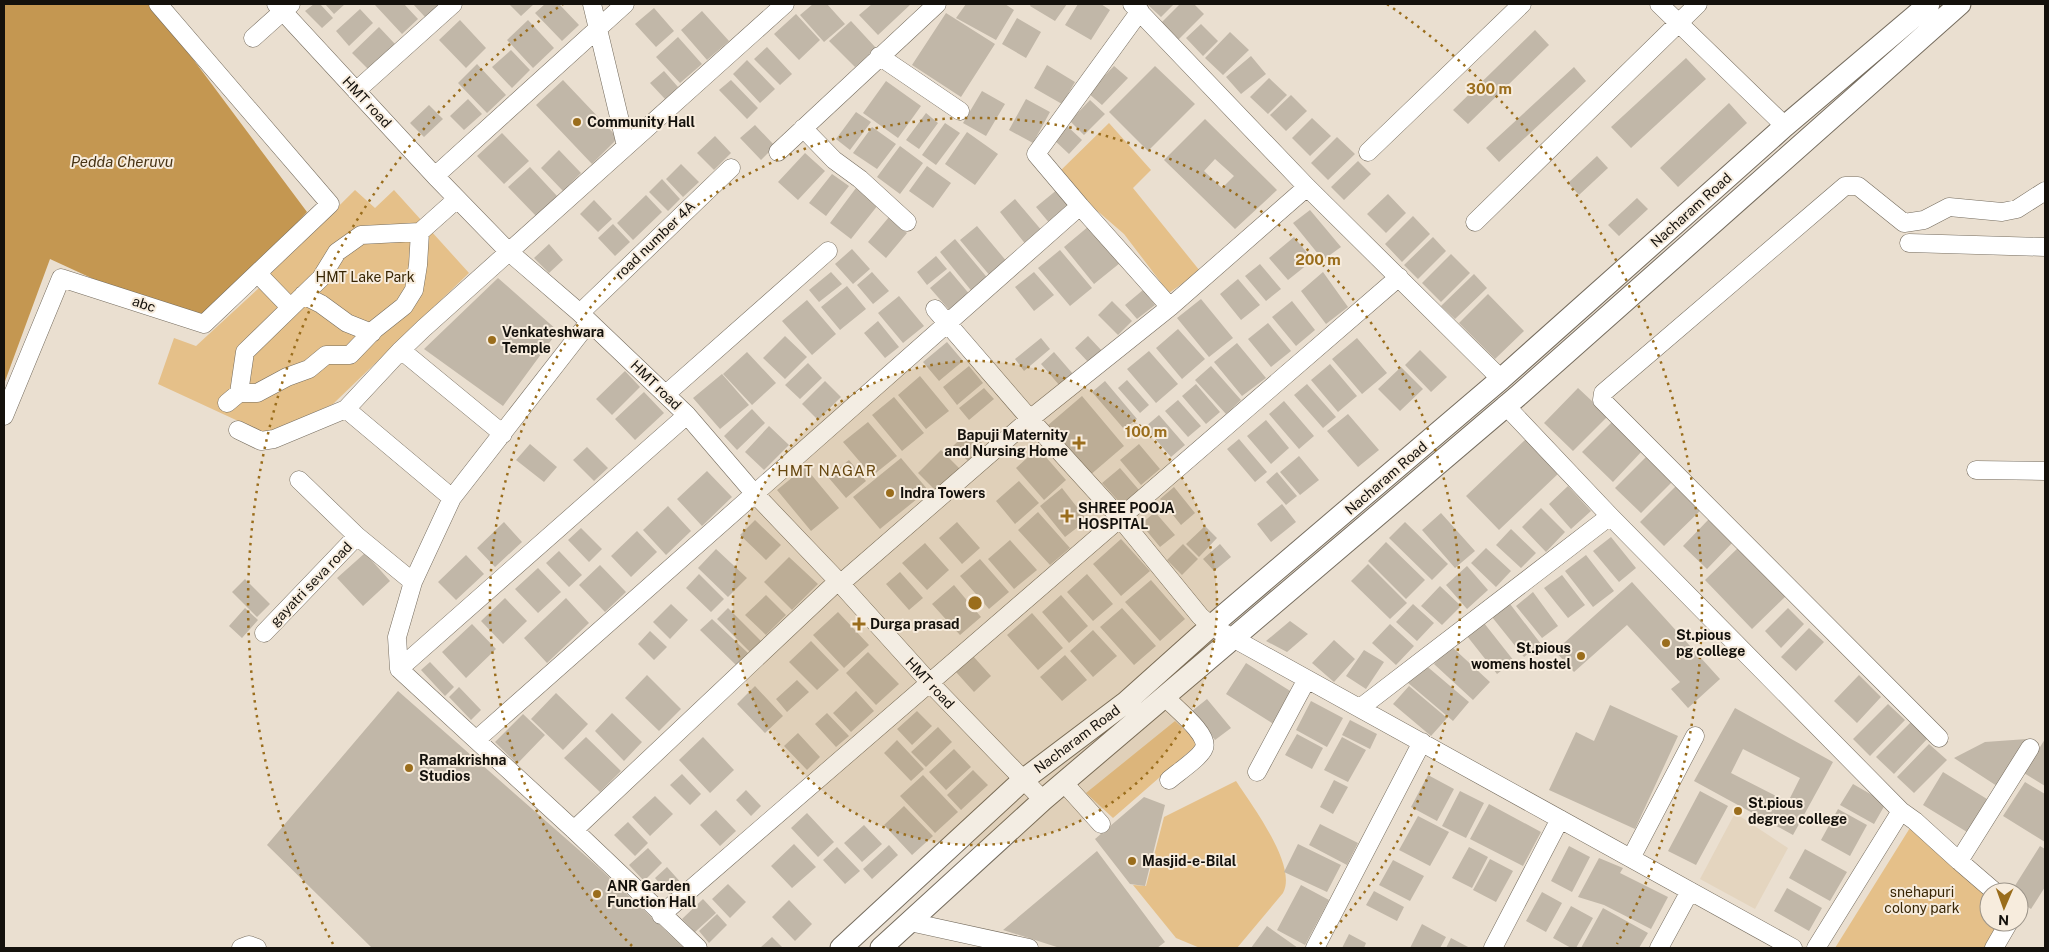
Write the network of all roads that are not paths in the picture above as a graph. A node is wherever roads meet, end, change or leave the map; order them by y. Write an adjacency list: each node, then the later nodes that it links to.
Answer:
1 (158, 4): 52 (street, abc)
2 (453, 4): 18 (street)
3 (592, 4): 15 (street)
4 (625, 4): 15 (street)
5 (785, 4): 22 (street)
6 (937, 4): 17 (street)
7 (1522, 4): 24 (street)
8 (1659, 4): 14 (street)
9 (1698, 4): 14 (street)
10 (1929, 4): 20 (main road, Nacharam Road)
11 (1960, 4): 49 (main road, Nacharam Road)
12 (283, 6): 16 (street); 18 (street, HMT road)
13 (1136, 8): 27 (street); 30 (street)
14 (1679, 24): 20 (street); 32 (street)
15 (597, 30): 22 (street); 26 (street)
16 (253, 38)
17 (880, 56): 19 (street); 21 (street)
18 (356, 91): 26 (street, HMT road)
19 (960, 111)
20 (1785, 126): 47 (main road, Nacharam Road)
21 (803, 128): 23 (street); 31 (street)
22 (626, 146): 36 (street)
23 (778, 152)
24 (1368, 152)
25 (731, 168): 43 (street, road number 4A)
26 (435, 176): 29 (street, HMT road)
27 (1307, 187): 39 (street); 41 (street)
28 (2045, 191): 75 (street)
29 (457, 198): 33 (street); 36 (street, HMT road)
30 (1080, 206): 41 (street); 44 (street)
31 (907, 222)
32 (1475, 222)
33 (420, 232): 40 (street); 45 (street)
34 (1909, 243): 35 (street)
35 (2045, 247)
36 (508, 250): 43 (street, HMT road); 46 (street)
37 (828, 251): 48 (street)
38 (260, 276): 40 (street)
39 (1399, 277): 47 (street); 62 (street)
40 (297, 301): 45 (street); 45 (street)
41 (1170, 307): 53 (street)
42 (935, 309): 44 (street)
43 (585, 317): 48 (street, HMT road); 55 (street, road number 4A)
44 (948, 323): 53 (street); 59 (street)
45 (372, 332)
46 (401, 350): 50 (street); 55 (street)
47 (1502, 379): 66 (main road, Nacharam Road)
48 (666, 394): 51 (street, HMT road)
49 (1506, 405): 61 (street); 68 (main road, Nacharam Road)
50 (346, 409): 54 (street); 60 (street)
51 (687, 415): 59 (street, HMT road); 69 (street)
52 (4, 416)
53 (1030, 419): 62 (street); 65 (street)
54 (238, 430)
55 (503, 434): 60 (street, road number 4A)
56 (1976, 470): 57 (street)
57 (2045, 470)
58 (299, 480): 63 (street)
59 (754, 493): 65 (street, HMT road); 76 (street)
60 (452, 498): 64 (street, road number 4A)
61 (1610, 516): 73 (street); 84 (street)
62 (1120, 518): 66 (street); 71 (street)
63 (357, 536): 64 (street); 67 (street, gayatri seva road)
64 (413, 582): 69 (street, road number 4A)
65 (839, 582): 71 (street, HMT road); 87 (street)
66 (1211, 626): 68 (street); 80 (main road, Nacharam Road)
67 (264, 633)
68 (1234, 640): 70 (street); 72 (main road, Nacharam Road)
69 (399, 669): 76 (street)
70 (1307, 679): 73 (street); 79 (street)
71 (930, 683): 80 (street, HMT road); 92 (street)
72 (1164, 697): 81 (street); 82 (main road, Nacharam Road)
73 (1360, 708): 77 (street)
74 (1695, 736): 88 (street)
75 (1939, 738)
76 (476, 740): 87 (street)
77 (1422, 742): 85 (street); 101 (street)
78 (2030, 748): 89 (street)
79 (1257, 772)
80 (1023, 780): 83 (street, HMT road); 98 (main road, Nacharam Road)
81 (1169, 780)
82 (1064, 783): 83 (main road, Nacharam Road); 86 (street)
83 (1043, 800): 93 (main road, Nacharam Road)
84 (1901, 811): 89 (street); 105 (street)
85 (1560, 819): 88 (street); 102 (street)
86 (1101, 824)
87 (574, 830): 92 (street)
88 (1631, 858): 91 (street)
89 (1959, 861): 90 (street)
90 (1983, 882)
91 (1690, 891): 103 (street); 104 (street)
92 (661, 915): 97 (street)
93 (910, 922): 99 (main road, Nacharam Road); 100 (street)
94 (2004, 932): 106 (street)
95 (241, 948): 96 (street)
96 (257, 948)
97 (698, 948)
98 (841, 948)
99 (881, 948)
100 (1029, 948)
101 (1315, 948)
102 (1493, 948)
103 (1659, 948)
104 (1793, 948)
105 (1816, 948)
106 (1994, 948)

